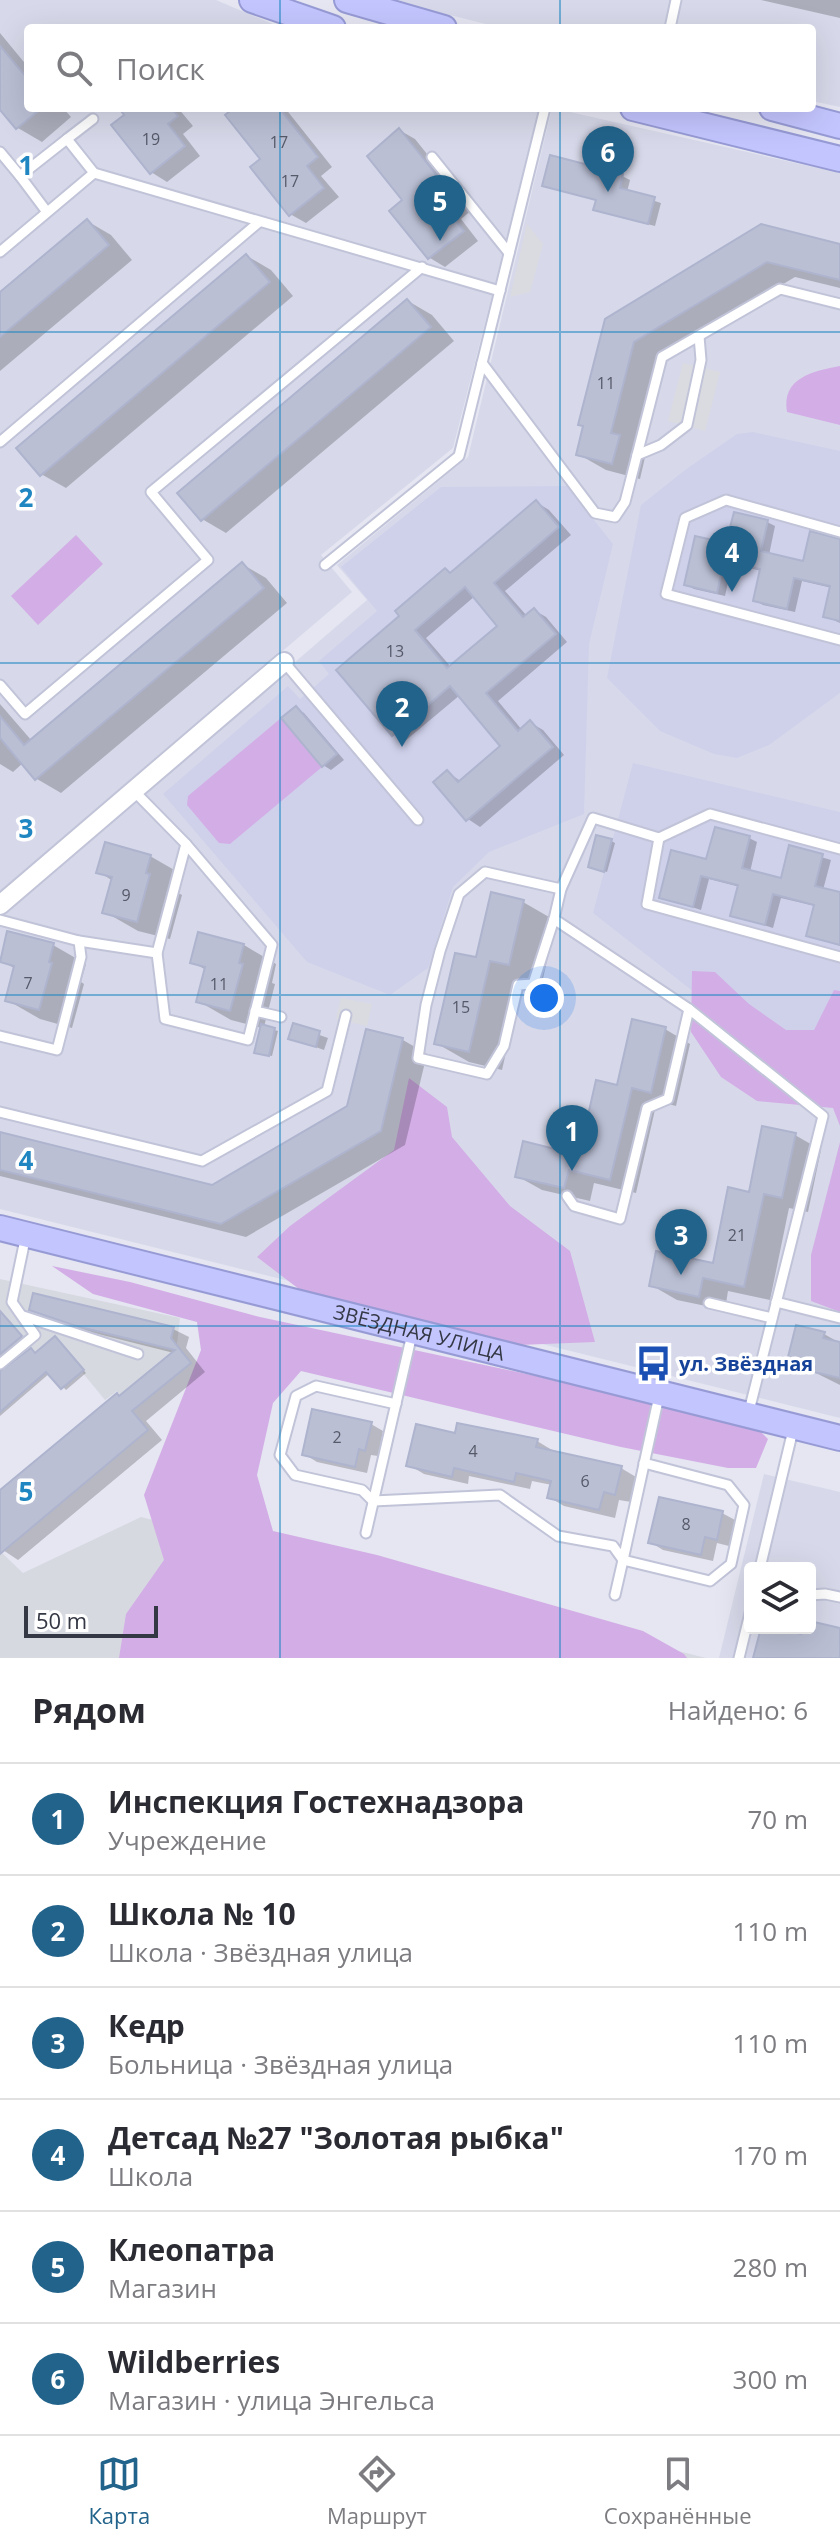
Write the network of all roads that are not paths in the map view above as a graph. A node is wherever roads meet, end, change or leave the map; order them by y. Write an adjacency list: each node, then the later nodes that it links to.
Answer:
1 (252, 0): 4 (street)
2 (347, 0): 5 (street)
3 (676, 0): 6 (lane)
4 (321, 24)
5 (430, 24)
6 (671, 24)
7 (544, 112): 21 (lane)
8 (649, 112): 15 (street)
9 (787, 112): 11 (street)
10 (93, 119): 12 (lane)
11 (840, 126)
12 (67, 139): 16 (lane); 17 (lane)
13 (0, 152): 17 (lane)
14 (432, 157): 21 (lane)
15 (840, 159)
16 (94, 173): 18 (lane); 19 (lane)
17 (20, 176): 18 (lane)
18 (47, 212): 20 (lane)
19 (259, 222): 22 (lane); 27 (lane)
20 (0, 252)
21 (509, 253): 23 (lane)
22 (422, 267): 23 (lane); 33 (lane)
23 (500, 291): 26 (lane)
24 (840, 304): 25 (lane)
25 (699, 336): 28 (lane); 28 (lane)
26 (482, 363): 28 (lane); 30 (lane)
27 (0, 442)
28 (637, 455)
29 (840, 532): 31 (lane)
30 (325, 565)
31 (840, 640)
32 (284, 662): 34 (street); 35 (lane)
33 (0, 685)
34 (134, 790): 37 (lane); 40 (street)
35 (418, 820)
36 (659, 838): 38 (lane); 39 (lane); 45 (lane)
37 (186, 844): 44 (lane); 47 (lane)
38 (840, 849)
39 (561, 889): 41 (lane); 41 (lane)
40 (0, 905)
41 (554, 919): 46 (lane)
42 (0, 920): 43 (lane)
43 (79, 941): 44 (lane); 50 (lane)
44 (157, 953): 47 (lane)
45 (840, 957)
46 (689, 1009): 52 (lane); 55 (lane)
47 (255, 1011): 49 (lane)
48 (346, 1015): 51 (lane)
49 (281, 1017)
50 (0, 1036)
51 (0, 1112)
52 (567, 1196)
53 (0, 1228): 54 (street, ЗВЁЗДНАЯ УЛИЦА)
54 (26, 1235): 57 (lane); 60 (street, ЗВЁЗДНАЯ УЛИЦА)
55 (776, 1302): 58 (lane); 59 (lane)
56 (709, 1303): 58 (lane)
57 (23, 1316): 61 (lane); 62 (lane)
58 (772, 1318): 65 (lane)
59 (840, 1318)
60 (412, 1331): 63 (street, ЗВЁЗДНАЯ УЛИЦА); 64 (lane)
61 (138, 1354)
62 (0, 1364)
63 (660, 1393): 65 (street, ЗВЁЗДНАЯ УЛИЦА); 68 (lane)
64 (396, 1404): 69 (lane); 69 (lane)
65 (748, 1415): 66 (street, ЗВЁЗДНАЯ УЛИЦА)
66 (793, 1426): 67 (street, ЗВЁЗДНАЯ УЛИЦА); 72 (lane)
67 (840, 1438)
68 (644, 1463): 71 (lane); 71 (lane)
69 (373, 1501): 70 (lane); 71 (lane)
70 (366, 1533)
71 (623, 1560): 73 (lane)
72 (761, 1562)
73 (615, 1595)
74 (816, 1595): 75 (lane)
75 (840, 1597)
76 (745, 1634): 77 (lane)
77 (739, 1658)

